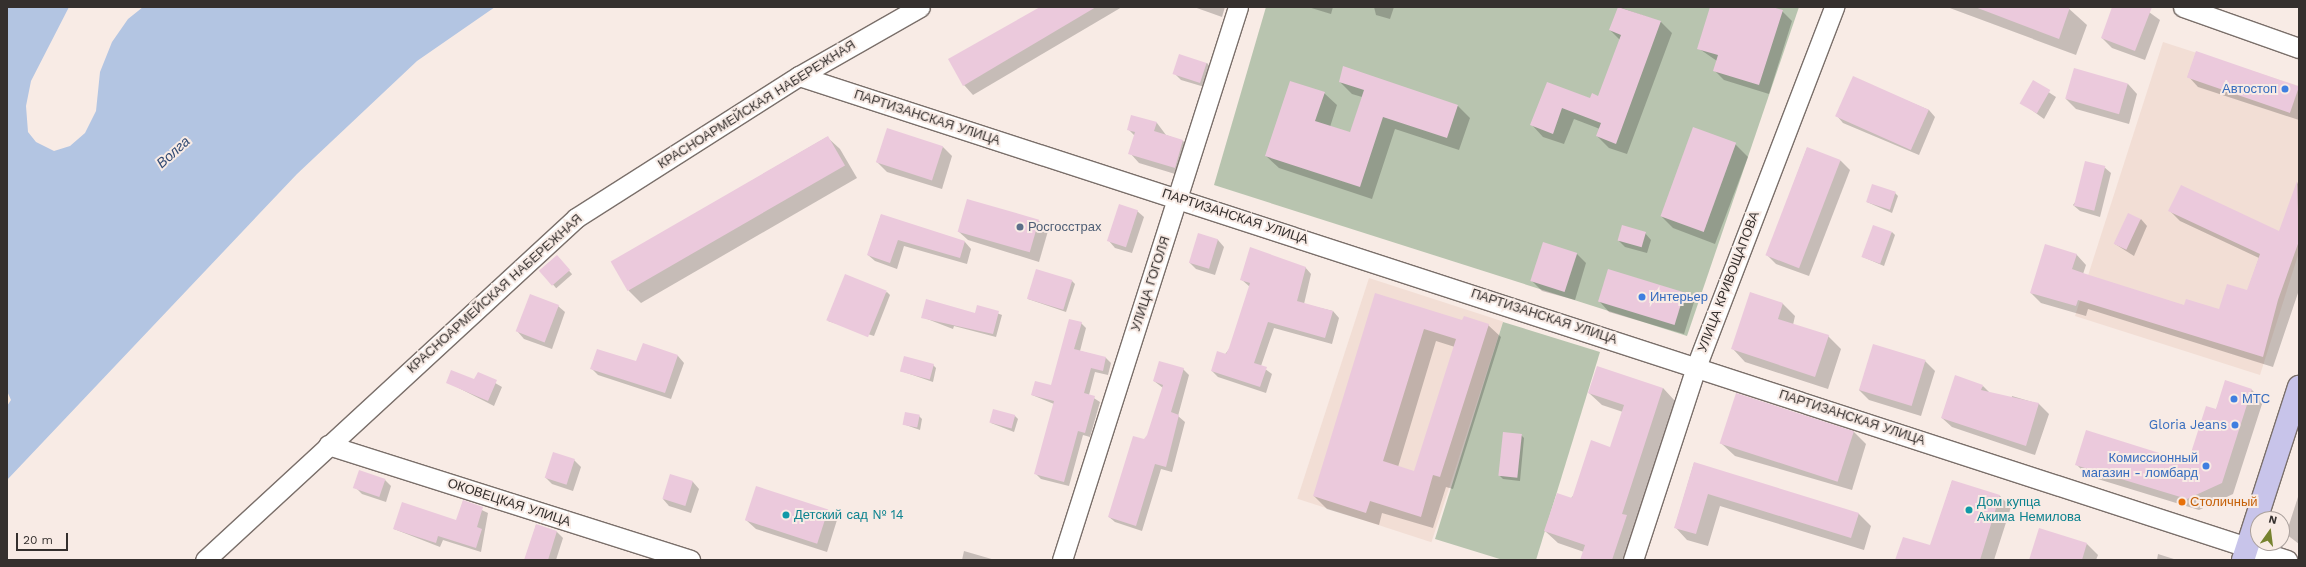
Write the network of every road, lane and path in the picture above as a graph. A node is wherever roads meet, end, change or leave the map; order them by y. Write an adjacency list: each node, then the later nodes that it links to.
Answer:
1 (920, 7): 6 (street, КРАСНОАРМЕЙСКАЯ НАБЕРЕЖНАЯ)
2 (1238, 7): 7 (street, УЛИЦА ГОГОЛЯ)
3 (1834, 7): 8 (street, УЛИЦА КРИВОЩАПОВА)
4 (2183, 7): 5 (street)
5 (2299, 48)
6 (800, 76): 7 (street, ПАРТИЗАНСКАЯ УЛИЦА); 10 (street, КРАСНОАРМЕЙСКАЯ НАБЕРЕЖНАЯ)
7 (1179, 199): 8 (street, ПАРТИЗАНСКАЯ УЛИЦА); 14 (street, УЛИЦА ГОГОЛЯ)
8 (1696, 367): 11 (street, ПАРТИЗАНСКАЯ УЛИЦА); 15 (street, УЛИЦА КРИВОЩАПОВА)
9 (2299, 387): 11 (main road)
10 (328, 445): 12 (street, КРАСНОАРМЕЙСКАЯ НАБЕРЕЖНАЯ); 13 (street, ОКОВЕЦКАЯ УЛИЦА)
11 (2245, 554): 16 (street, ПАРТИЗАНСКАЯ УЛИЦА)
12 (205, 560)
13 (690, 560)
14 (1062, 560)
15 (1634, 560)
16 (2287, 560)

